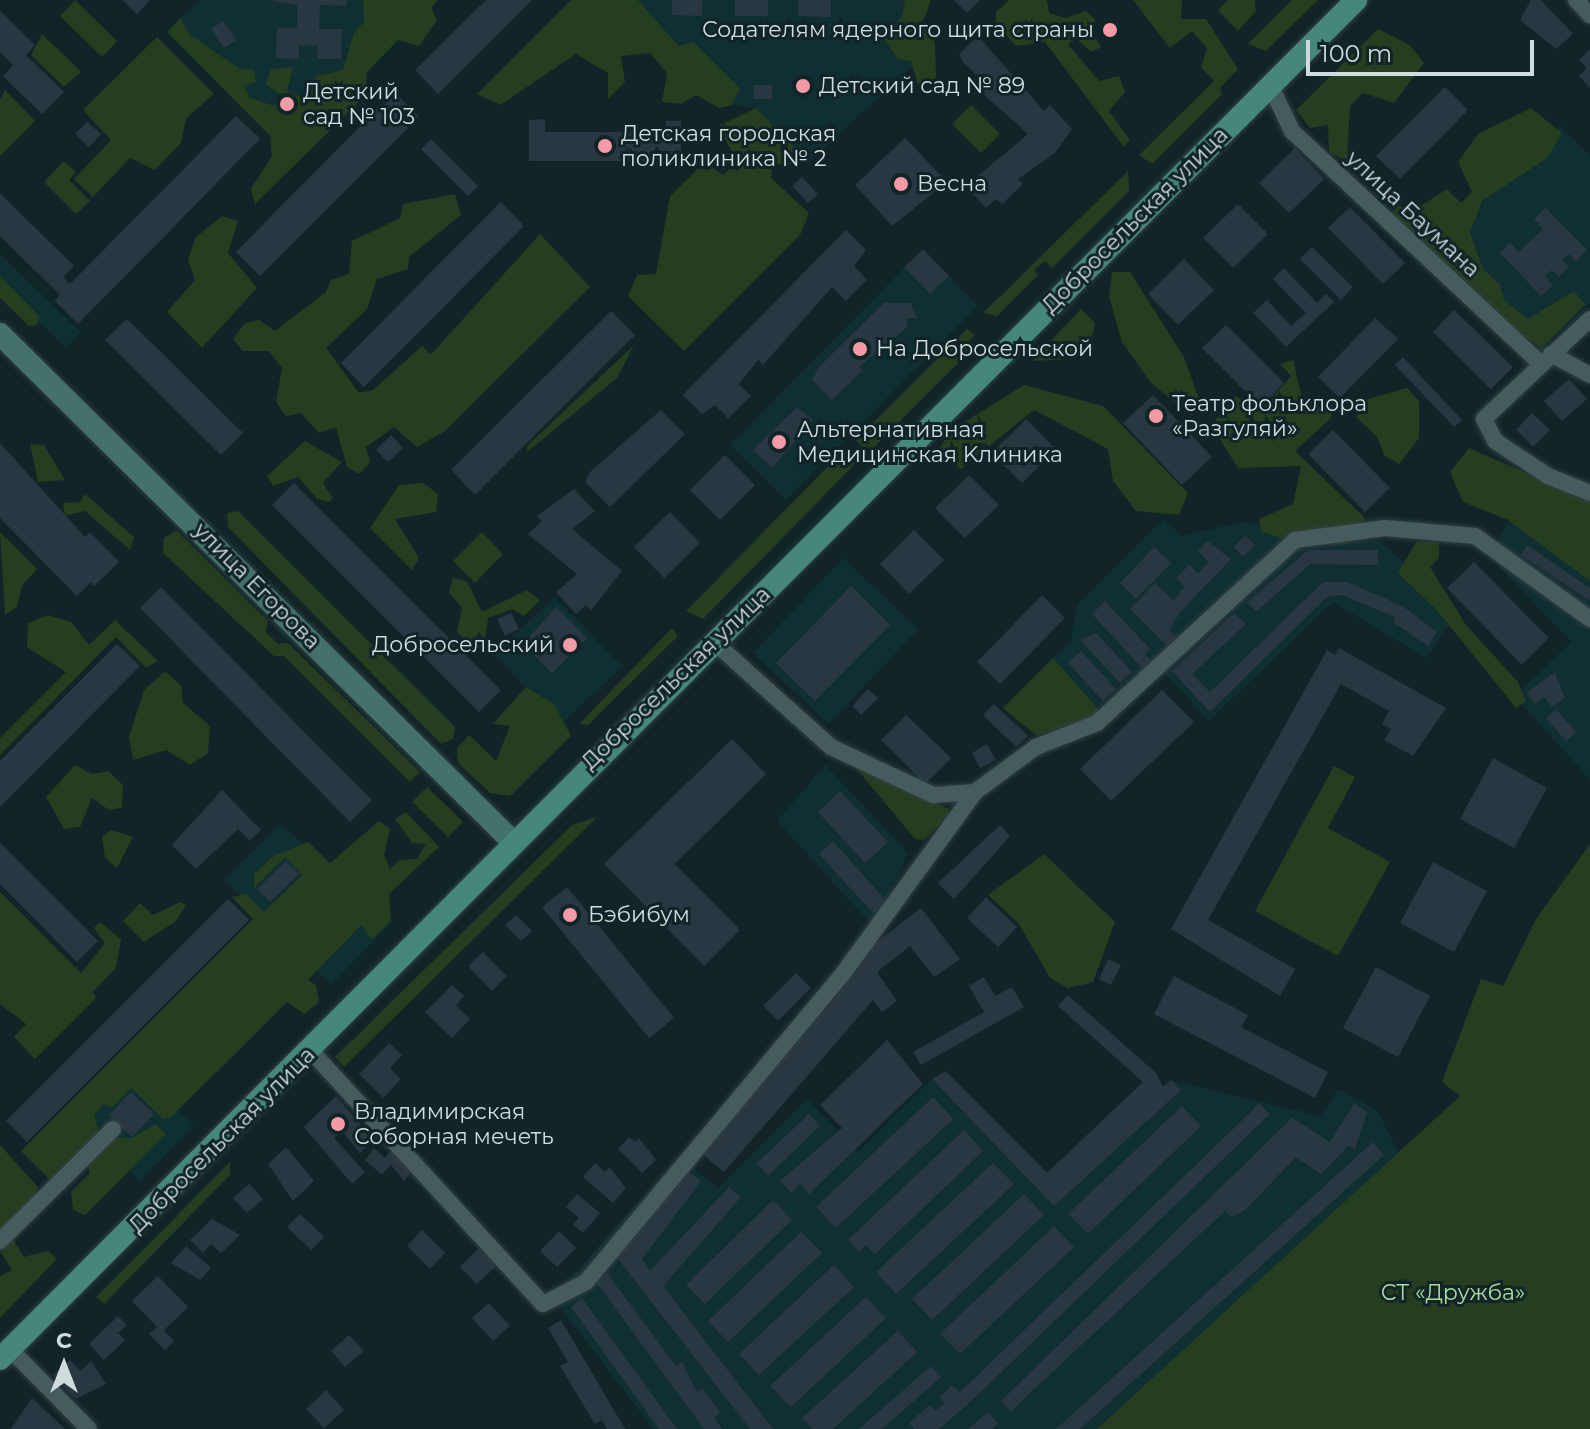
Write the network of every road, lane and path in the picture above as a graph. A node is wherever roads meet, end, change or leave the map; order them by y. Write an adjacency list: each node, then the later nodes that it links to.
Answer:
1 (1356, 0): 4 (main road, Добросельская улица)
2 (1576, 0): 3 (street)
3 (1590, 15)
4 (1270, 85): 7 (street, улица Баумана); 11 (main road, Добросельская улица)
5 (1590, 319): 7 (street)
6 (0, 334): 13 (main road, улица Егорова)
7 (1546, 359): 8 (street, улица Баумана); 9 (street)
8 (1590, 375)
9 (1590, 493)
10 (1590, 619): 12 (street)
11 (714, 642): 12 (street); 13 (main road, Добросельская улица)
12 (975, 792): 14 (street)
13 (512, 841): 14 (main road, Добросельская улица)
14 (311, 1051): 17 (main road, Добросельская улица)
15 (113, 1129): 16 (street)
16 (0, 1241)
17 (5, 1354): 18 (street)
18 (89, 1429)

